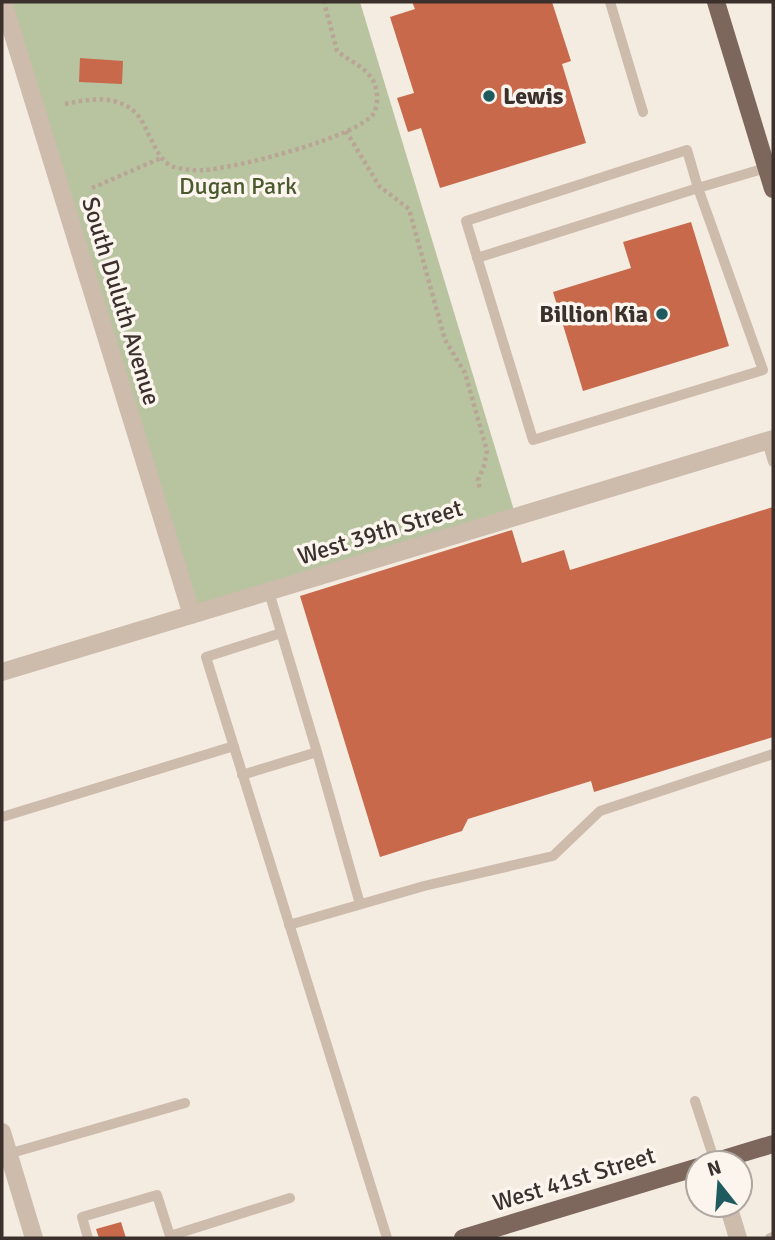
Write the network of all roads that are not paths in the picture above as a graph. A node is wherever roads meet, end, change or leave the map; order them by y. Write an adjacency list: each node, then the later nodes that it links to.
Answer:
1 (3, 2): 12 (street, South Duluth Avenue)
2 (610, 2): 4 (lane)
3 (716, 2): 5 (main road)
4 (643, 112)
5 (770, 167): 6 (lane); 7 (main road)
6 (698, 188): 8 (lane); 8 (lane); 8 (lane)
7 (773, 190)
8 (477, 258)
9 (770, 440): 10 (lane); 11 (street, West 39th Street)
10 (773, 462)
11 (269, 592): 12 (street, West 39th Street); 13 (lane)
12 (192, 615): 14 (street, West 39th Street)
13 (281, 633): 15 (lane); 16 (lane)
14 (2, 672)
15 (234, 746): 18 (lane); 19 (lane)
16 (317, 752): 18 (lane); 20 (lane)
17 (773, 754): 20 (lane)
18 (242, 775): 21 (lane)
19 (2, 817)
20 (360, 904): 21 (lane)
21 (289, 925): 35 (lane)
22 (695, 1101): 26 (lane)
23 (185, 1103): 28 (lane)
24 (2, 1132): 28 (street)
25 (773, 1144): 27 (main road, West 41st Street)
26 (706, 1149)
27 (754, 1150)
28 (8, 1154): 33 (street)
29 (684, 1172): 36 (main road, West 41st Street)
30 (290, 1198): 32 (lane)
31 (732, 1219): 37 (street)
32 (170, 1237): 34 (lane)
33 (34, 1238)
34 (88, 1238)
35 (387, 1238)
36 (463, 1238)
37 (738, 1238)

